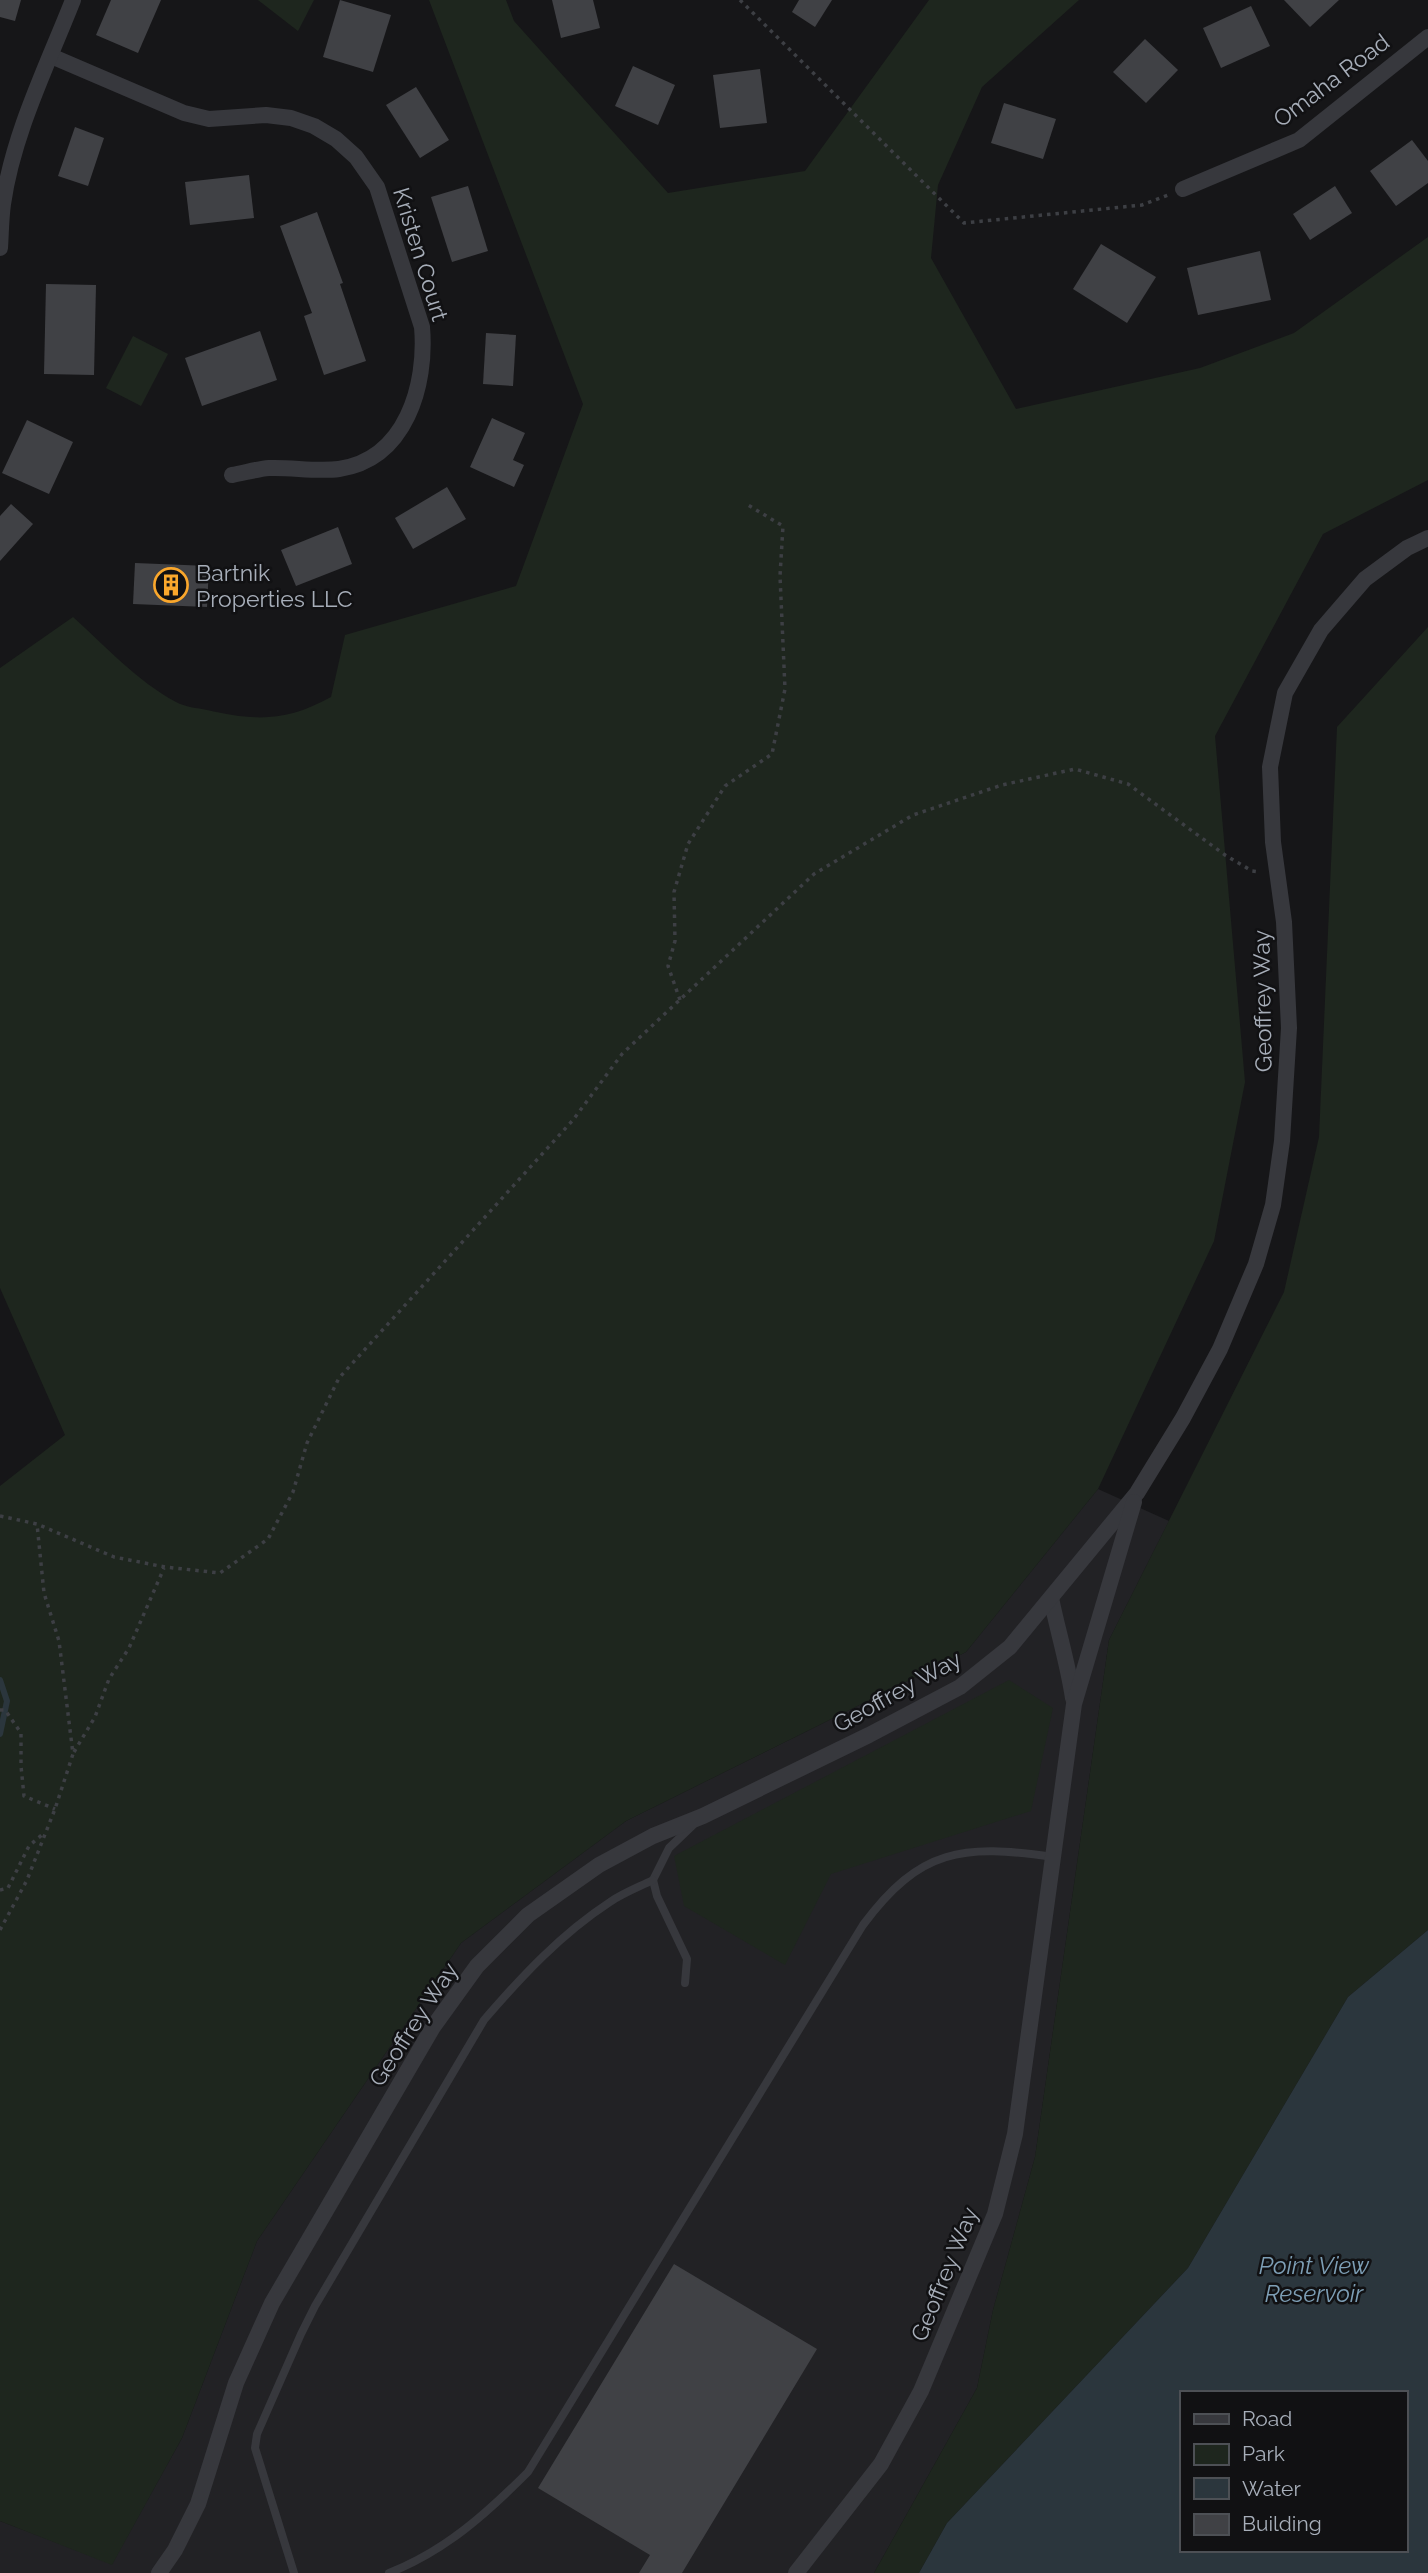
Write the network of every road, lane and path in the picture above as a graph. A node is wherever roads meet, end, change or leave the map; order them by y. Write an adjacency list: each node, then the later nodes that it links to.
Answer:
1 (73, 0): 4 (street)
2 (740, 0): 5 (path)
3 (1428, 37): 5 (street, Omaha Road)
4 (51, 56): 6 (street); 7 (street, Kristen Court)
5 (1183, 190)
6 (0, 247)
7 (232, 475)
8 (748, 505): 11 (path)
9 (1428, 538): 10 (street, Geoffrey Way)
10 (1277, 872): 11 (path); 12 (street, Geoffrey Way)
11 (680, 1000): 15 (path)
12 (1137, 1493): 16 (street, Geoffrey Way); 17 (street, Geoffrey Way)
13 (0, 1516): 14 (path)
14 (37, 1524): 15 (path); 19 (path)
15 (164, 1567): 19 (path)
16 (1051, 1598): 17 (street, Geoffrey Way); 21 (street, Geoffrey Way)
17 (1074, 1704): 23 (street, Geoffrey Way)
18 (0, 1710): 20 (path)
19 (73, 1754): 20 (path)
20 (55, 1809): 22 (path)
21 (703, 1816): 24 (lane); 28 (street, Geoffrey Way)
22 (46, 1831): 25 (path); 26 (path)
23 (1053, 1857): 30 (lane); 31 (street, Geoffrey Way)
24 (653, 1880): 27 (lane); 29 (lane)
25 (0, 1890)
26 (0, 1930)
27 (685, 1983)
28 (159, 2573)
29 (294, 2573)
30 (389, 2573)
31 (796, 2573)

